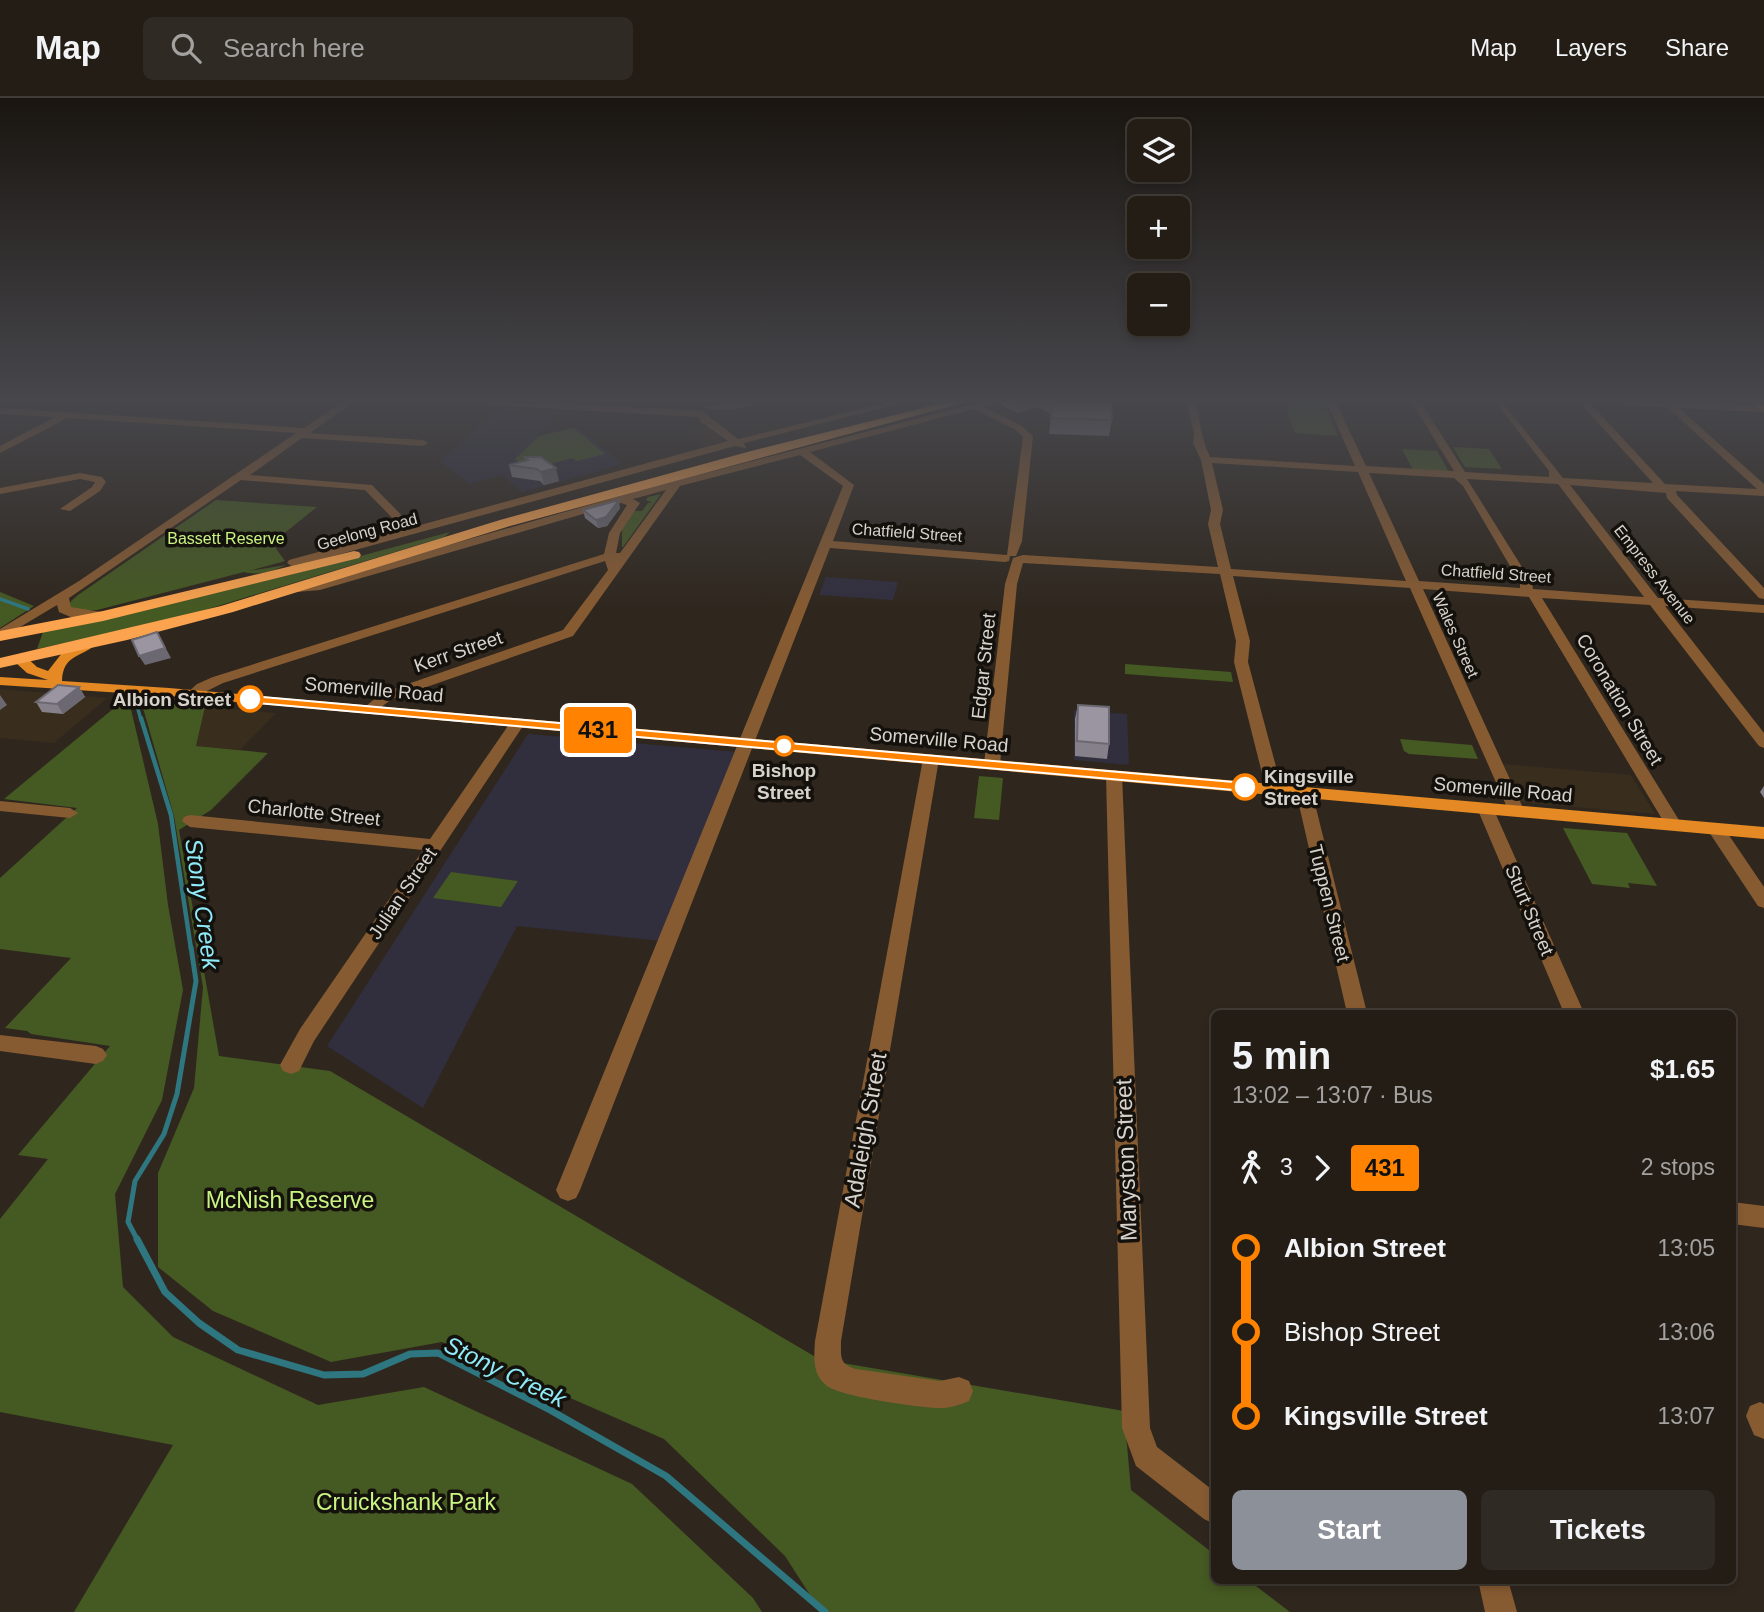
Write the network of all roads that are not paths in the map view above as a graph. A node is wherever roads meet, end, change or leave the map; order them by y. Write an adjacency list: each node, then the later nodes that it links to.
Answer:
1 (252, 469): 16 (street)
2 (662, 469): 25 (street, Geelong Road)
3 (670, 469): 24 (highway, Geelong Road)
4 (678, 469): 26 (highway, Geelong Road)
5 (733, 469): 18 (street, Geelong Road)
6 (828, 469): 28 (street)
7 (1024, 469): 29 (street, Edgar Street)
8 (1208, 469): 32 (street)
9 (1356, 469): 10 (street)
10 (1362, 469): 15 (street); 34 (street, Wales Street)
11 (1455, 469): 15 (street, Coronation Street)
12 (1552, 469): 17 (street, Empress Avenue)
13 (1645, 469): 19 (street)
14 (1740, 469): 21 (street)
15 (1459, 475): 17 (street); 36 (street, Coronation Street)
16 (240, 477): 25 (street); 33 (street)
17 (1561, 481): 19 (street); 39 (street, Empress Avenue)
18 (677, 484): 22 (street, Geelong Road); 30 (street)
19 (1662, 487): 21 (street); 37 (street)
20 (0, 491): 23 (street)
21 (1764, 491)
22 (623, 500): 27 (street, Geelong Road); 30 (street)
23 (66, 509)
24 (472, 523): 26 (highway); 41 (highway, Geelong Road)
25 (411, 531): 31 (street, Geelong Road)
26 (458, 537): 27 (street); 35 (highway, Geelong Road)
27 (480, 540): 35 (street, Geelong Road)
28 (826, 544): 29 (street, Chatfield Street); 54 (street)
29 (1014, 557): 32 (street, Chatfield Street); 57 (street, Edgar Street)
30 (615, 561): 51 (street); 52 (street, Kerr Street)
31 (293, 563)
32 (1226, 571): 34 (street, Chatfield Street); 59 (street)
33 (83, 584): 38 (street); 43 (street)
34 (1414, 585): 36 (street, Chatfield Street); 63 (street, Wales Street)
35 (297, 588): 44 (highway, Geelong Road)
36 (1531, 593): 39 (street, Chatfield Street); 66 (street, Coronation Street)
37 (1764, 595)
38 (64, 600): 41 (street); 42 (street)
39 (1654, 602): 40 (street, Chatfield Street); 55 (street, Empress Avenue)
40 (1764, 610)
41 (103, 615): 42 (highway, Geelong Road)
42 (24, 634): 43 (highway, Geelong Road); 45 (highway); 46 (highway)
43 (0, 635)
44 (91, 643): 46 (highway, Geelong Road); 48 (main road)
45 (0, 656)
46 (20, 659): 47 (highway, Geelong Road); 48 (main road, Somerville Road)
47 (0, 663)
48 (55, 678): 50 (main road, Somerville Road)
49 (0, 681): 50 (main road, Somerville Road)
50 (110, 687): 51 (main road, Somerville Road)
51 (193, 694): 52 (main road, Somerville Road)
52 (368, 710): 53 (main road, Somerville Road)
53 (517, 723): 54 (main road, Somerville Road); 69 (street, Julian Street)
54 (747, 743): 56 (main road, Somerville Road); 76 (street)
55 (1764, 743)
56 (931, 759): 57 (main road, Somerville Road); 79 (street, Adaleigh Street)
57 (992, 764): 58 (main road, Somerville Road)
58 (1114, 775): 59 (main road, Somerville Road); 80 (street, Maryston Street)
59 (1274, 789): 60 (main road, Somerville Road)
60 (1304, 792): 62 (main road, Somerville Road); 71 (street, Tuppen Street)
61 (0, 806): 64 (street)
62 (1485, 808): 63 (main road, Somerville Road); 72 (street, Sturt Street)
63 (1516, 810): 66 (main road, Somerville Road)
64 (70, 813)
65 (190, 821): 69 (street, Charlotte Street)
66 (1674, 825): 67 (main road, Somerville Road)
67 (1716, 828): 68 (main road, Somerville Road); 70 (street)
68 (1764, 833)
69 (434, 845): 75 (street, Julian Street)
70 (1764, 901)
71 (1356, 1010)
72 (1573, 1010)
73 (0, 1043): 74 (street)
74 (96, 1055)
75 (291, 1065)
76 (568, 1190)
77 (1736, 1214): 78 (street)
78 (1764, 1217)
79 (959, 1391)
80 (1211, 1507)
81 (1494, 1584): 82 (street)
82 (1501, 1612)

